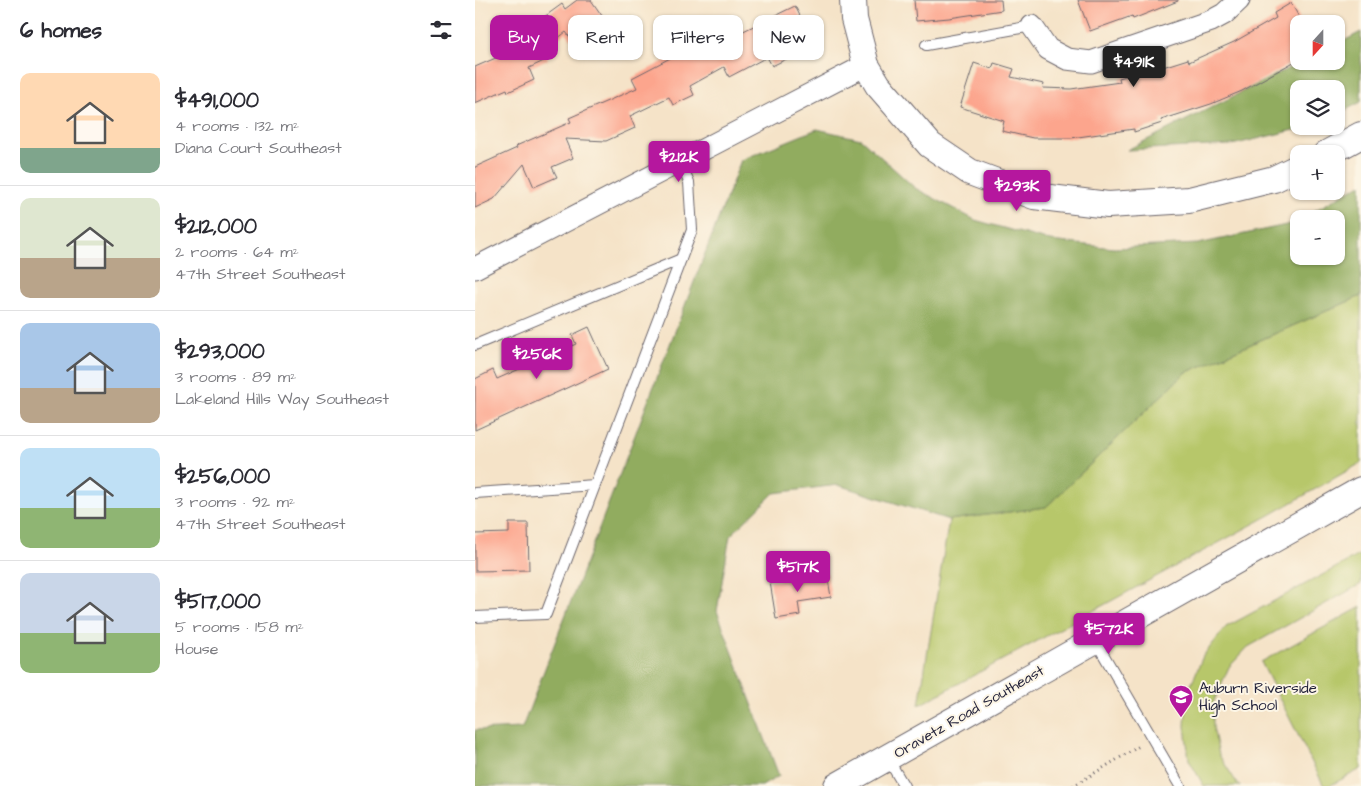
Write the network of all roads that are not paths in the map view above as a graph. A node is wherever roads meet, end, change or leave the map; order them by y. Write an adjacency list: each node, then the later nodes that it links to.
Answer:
1 (853, 0): 5 (street)
2 (1239, 0): 3 (street)
3 (1031, 26): 4 (lane)
4 (926, 45)
5 (867, 65): 8 (street); 9 (street)
6 (1361, 135): 7 (street)
7 (1342, 145)
8 (680, 162): 10 (lane); 11 (street)
9 (1290, 171)
10 (681, 259): 12 (lane); 13 (lane)
11 (475, 268)
12 (475, 345)
13 (595, 485): 15 (lane); 16 (lane)
14 (1361, 490): 17 (street, Oravetz Road Southeast)
15 (475, 493)
16 (475, 616)
17 (1095, 640): 18 (street, Oravetz Road Southeast); 21 (lane)
18 (888, 759): 19 (street, Oravetz Road Southeast); 20 (lane)
19 (837, 786)
20 (904, 786)
21 (1180, 786)

